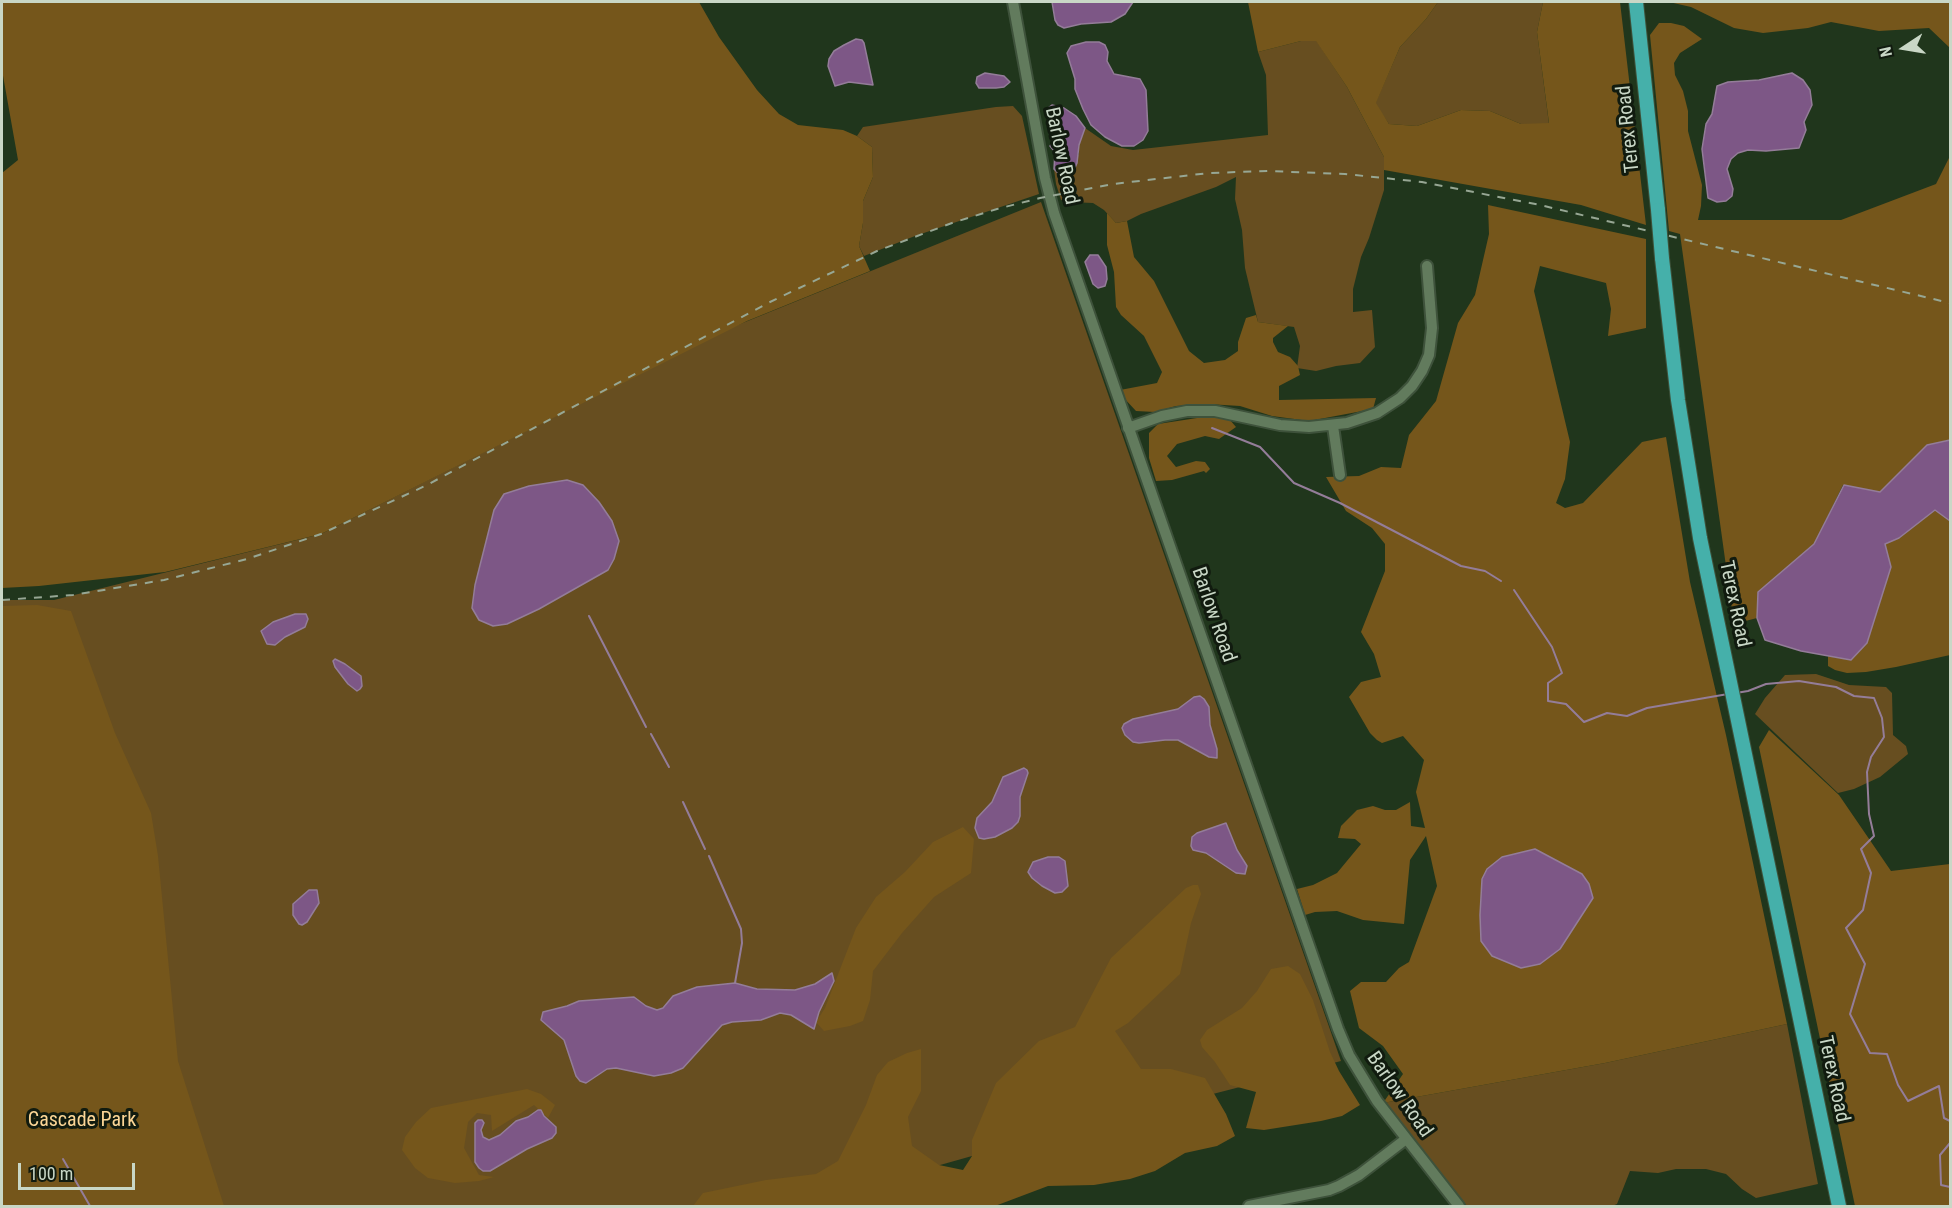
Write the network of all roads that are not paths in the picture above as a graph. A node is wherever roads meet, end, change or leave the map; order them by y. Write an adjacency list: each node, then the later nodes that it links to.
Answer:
1 (1013, 2): 5 (street, Barlow Road)
2 (1636, 2): 10 (main road, Terex Road, bridge)
3 (1426, 266): 4 (street)
4 (1333, 426): 5 (street); 6 (street)
5 (1128, 428): 7 (street, Barlow Road)
6 (1340, 475)
7 (1406, 1139): 8 (street); 9 (street, Barlow Road)
8 (1249, 1206)
9 (1459, 1206)
10 (1839, 1206)

